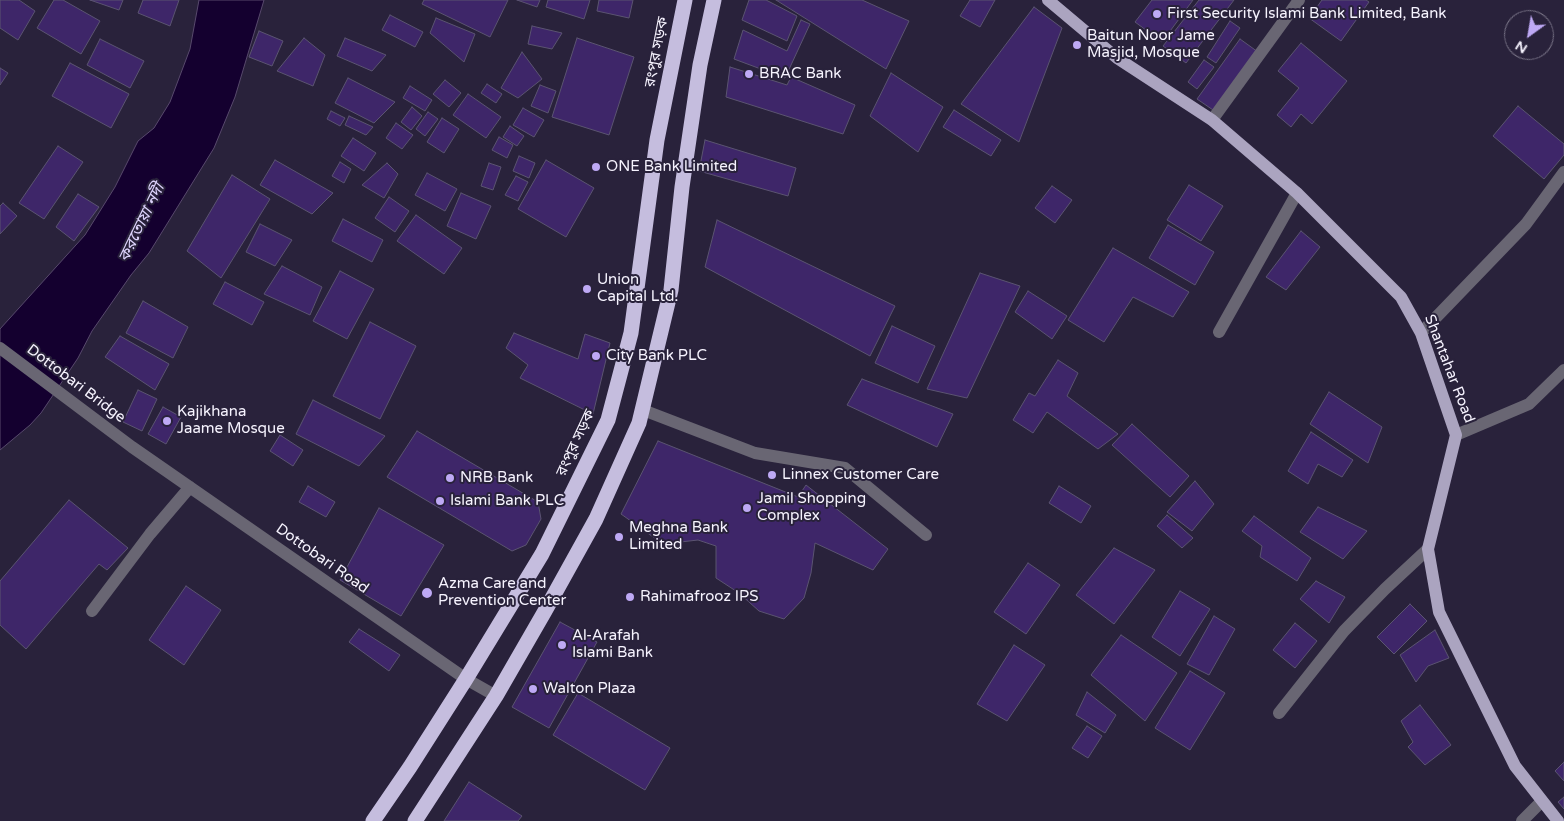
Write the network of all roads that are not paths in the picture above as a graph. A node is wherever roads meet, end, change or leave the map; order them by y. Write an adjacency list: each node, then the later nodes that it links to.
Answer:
1 (685, 0): 19 (highway, রংপুর সড়ক)
2 (714, 0): 12 (highway)
3 (1048, 0): 5 (main road, Shantahar Road)
4 (1299, 0): 5 (street)
5 (1212, 120): 7 (main road, Shantahar Road)
6 (1564, 172): 9 (street)
7 (1297, 193): 8 (street); 9 (main road, Shantahar Road)
8 (1219, 332)
9 (1421, 333): 13 (main road, Shantahar Road)
10 (0, 348): 14 (street, Dottobari Bridge)
11 (1564, 370): 13 (street)
12 (643, 410): 16 (street); 20 (highway)
13 (1456, 435): 17 (main road, Shantahar Road)
14 (132, 447): 15 (street, Dottobari Road)
15 (190, 487): 18 (street); 19 (street, Dottobari Road)
16 (926, 535)
17 (1428, 549): 21 (street); 22 (main road, Shantahar Road)
18 (92, 611)
19 (466, 679): 20 (street, Dottobari Road); 23 (highway, রংপুর সড়ক)
20 (496, 696): 24 (highway)
21 (1279, 713)
22 (1542, 801): 25 (street); 26 (main road, Shantahar Road)
23 (373, 821)
24 (415, 821)
25 (1522, 821)
26 (1558, 821)

